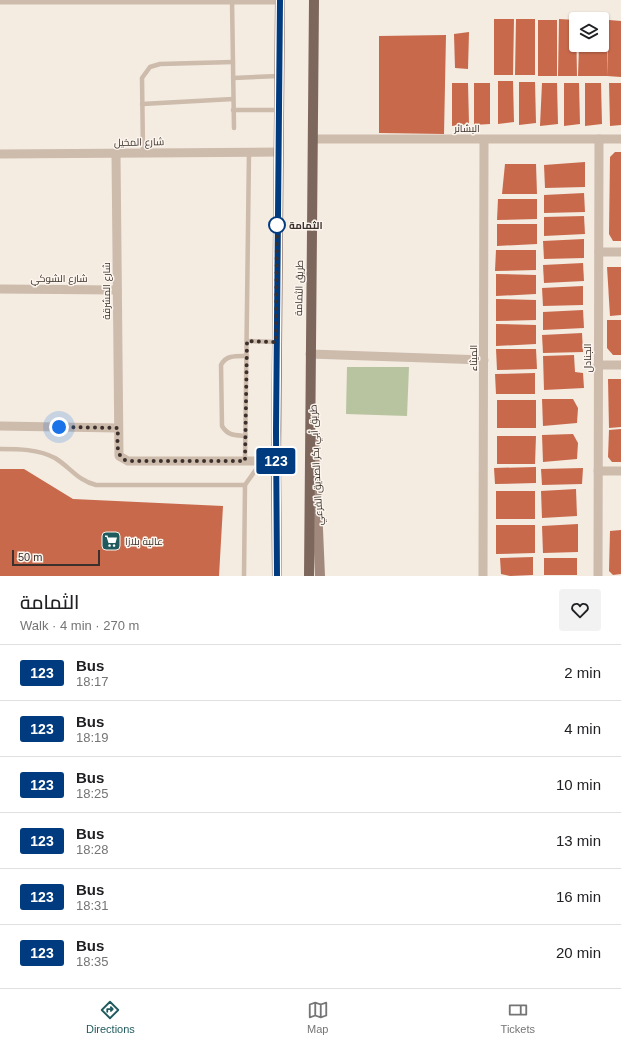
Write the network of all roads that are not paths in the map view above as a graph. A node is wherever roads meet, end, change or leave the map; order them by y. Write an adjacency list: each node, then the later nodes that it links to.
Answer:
1 (0, 0): 2 (street)
2 (113, 0): 3 (street)
3 (232, 0): 4 (street); 7 (lane)
4 (245, 0): 5 (street)
5 (280, 0): 8 (main road)
6 (314, 0): 15 (main road, طريق الثمامة)
7 (232, 62): 9 (lane); 11 (lane)
8 (279, 76): 9 (lane); 13 (main road)
9 (233, 78): 10 (lane)
10 (233, 100): 11 (lane); 12 (lane)
11 (142, 104): 21 (lane)
12 (233, 110): 13 (lane); 14 (lane)
13 (279, 110): 20 (main road)
14 (234, 128)
15 (313, 139): 18 (street, البشائر); 30 (main road, طريق الثمامة)
16 (599, 139): 17 (street, البشائر); 18 (street, البشائر); 24 (street, الجنادل)
17 (621, 139)
18 (484, 140): 32 (street, الميثاء)
19 (249, 152): 20 (street, شارع المخيل); 21 (street, شارع المخيل); 28 (lane)
20 (278, 152): 29 (main road)
21 (143, 153): 23 (street, شارع المخيل)
22 (0, 154): 23 (street, شارع المخيل)
23 (116, 154): 27 (street, شارع المشرقة)
24 (599, 252): 25 (street); 33 (street, الجنادل)
25 (621, 252)
26 (0, 289): 27 (street, شارع الشوكي)
27 (117, 290): 36 (street, شارع المشرقة)
28 (247, 341): 29 (lane); 31 (lane)
29 (276, 342): 41 (main road)
30 (310, 354): 32 (street); 47 (main road, طريق الثمامة); 48 (main road, طريق أبي بكر الصديق الفرعي)
31 (247, 356): 37 (lane); 37 (lane)
32 (484, 360): 49 (street, الميثاء)
33 (598, 365): 34 (street); 42 (street, الجنادل)
34 (621, 365)
35 (0, 426): 36 (street)
36 (118, 428): 39 (street, شارع المشرقة)
37 (246, 436): 39 (lane)
38 (0, 449): 44 (lane)
39 (245, 461): 40 (street, شارع المشرقة)
40 (262, 461): 41 (street, شارع المشرقة); 44 (lane)
41 (276, 461): 46 (main road)
42 (598, 471): 43 (street); 50 (street, الجنادل)
43 (621, 471)
44 (245, 485): 45 (lane)
45 (244, 576)
46 (277, 576)
47 (309, 576)
48 (320, 576)
49 (483, 576)
50 (598, 576)

